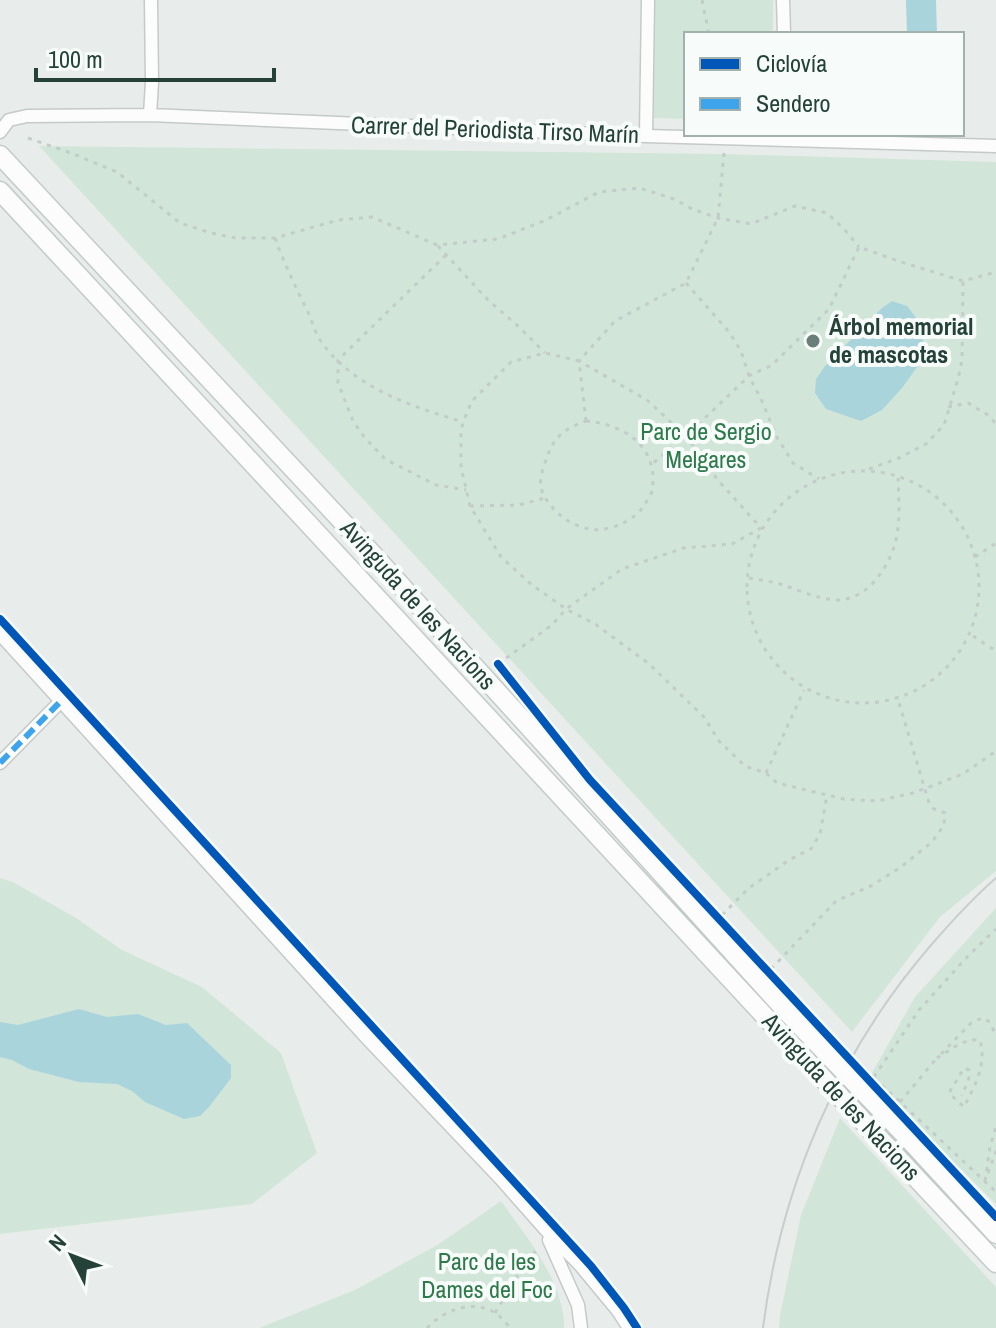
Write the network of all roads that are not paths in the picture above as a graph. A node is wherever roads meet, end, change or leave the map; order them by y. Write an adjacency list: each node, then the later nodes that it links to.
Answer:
1 (151, 0): 5 (street)
2 (648, 0): 7 (street)
3 (783, 0): 4 (street)
4 (784, 32)
5 (150, 115): 6 (street, Carrer del Periodista Tirso Marín); 7 (street, Carrer del Periodista Tirso Marín)
6 (0, 132)
7 (646, 136): 8 (street, Carrer del Periodista Tirso Marín)
8 (785, 136): 9 (street, Carrer del Periodista Tirso Marín)
9 (996, 146)
10 (0, 155): 15 (street, Avinguda de les Nacions)
11 (0, 191): 15 (street, Avinguda de les Nacions)
12 (0, 634): 13 (street)
13 (61, 701): 14 (street); 16 (street)
14 (0, 763)
15 (780, 1018): 17 (street, Avinguda de les Nacions, bridge); 18 (street, Avinguda de les Nacions, bridge)
16 (545, 1229): 19 (street); 20 (street)
17 (996, 1234)
18 (996, 1263)
19 (581, 1328)
20 (629, 1328)

